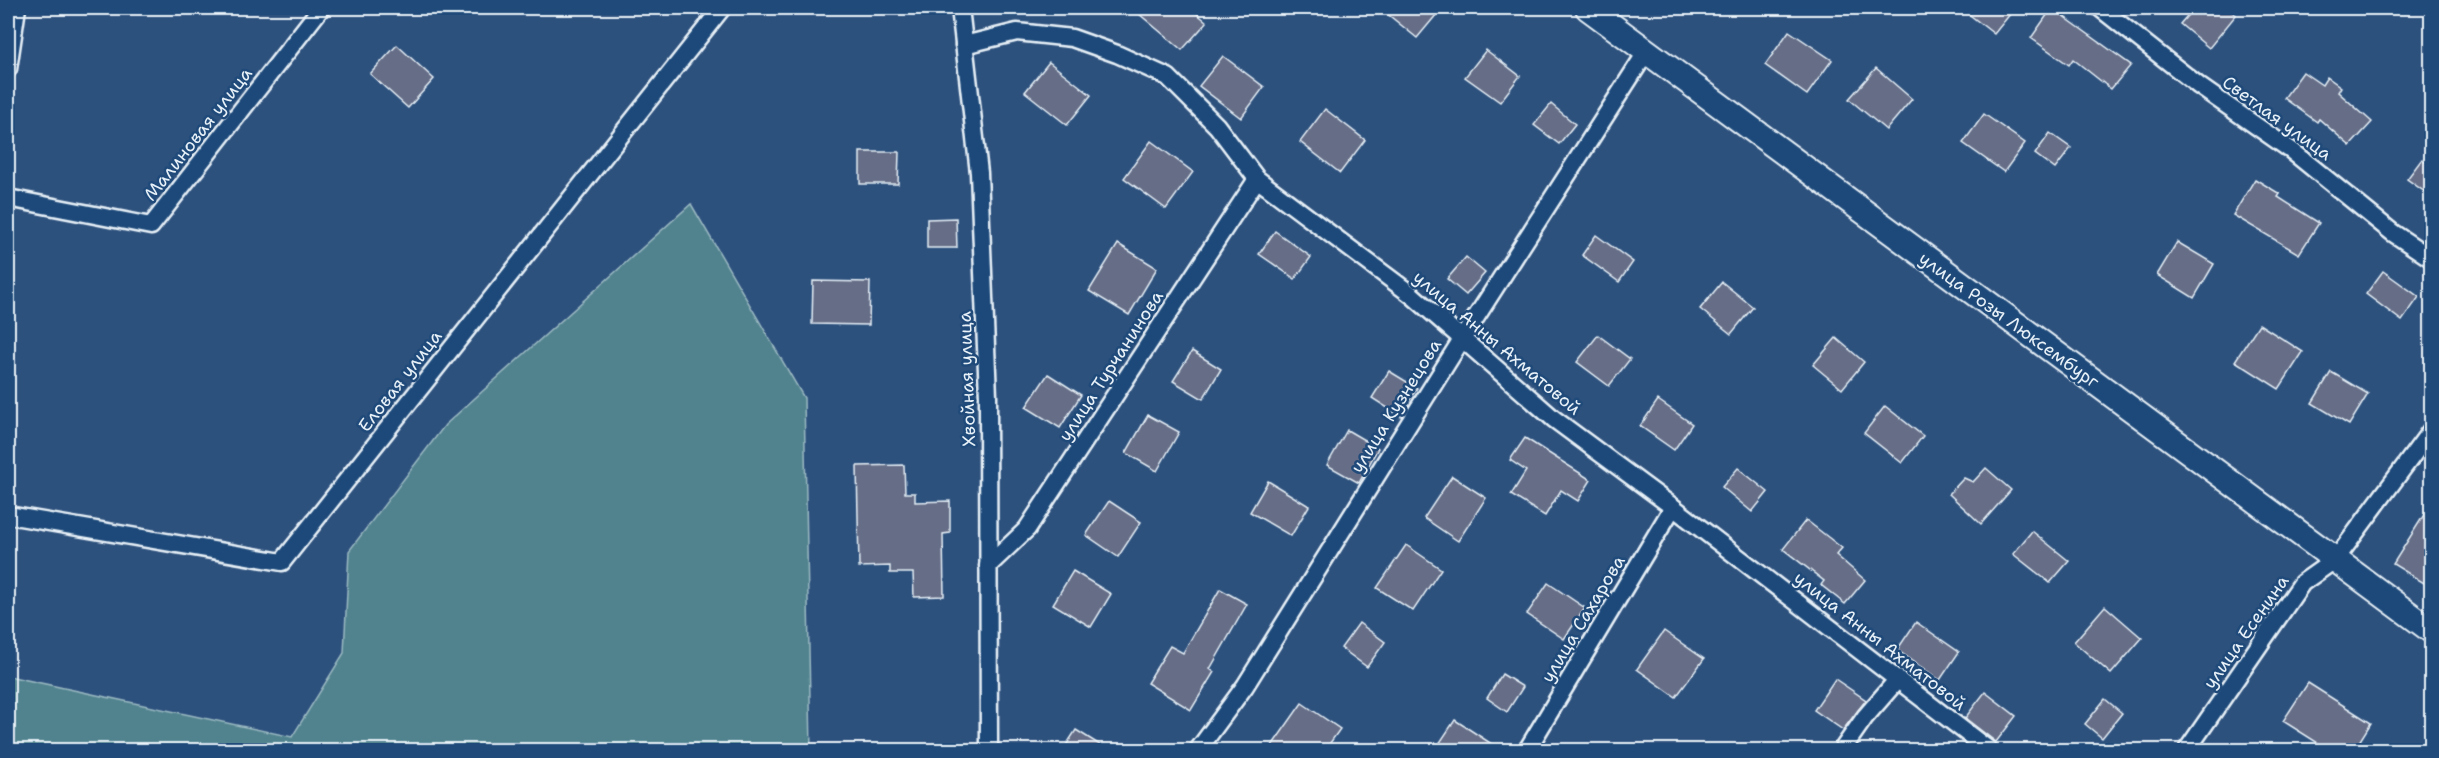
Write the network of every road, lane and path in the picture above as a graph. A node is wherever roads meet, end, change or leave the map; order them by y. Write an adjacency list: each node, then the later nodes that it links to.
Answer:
1 (17, 8): 9 (street)
2 (321, 8): 11 (street, Малиновая улица)
3 (722, 8): 16 (street, Еловая улица)
4 (960, 8): 7 (street, Хвойная улица)
5 (1588, 8): 8 (street, улица Розы Люксембург)
6 (2100, 8): 12 (street, Светлая улица)
7 (964, 45): 10 (street, улица Анны Ахматовой); 18 (street, Хвойная улица)
8 (1647, 51): 13 (street, улица Кузнецова); 17 (street, улица Розы Люксембург)
9 (8, 69)
10 (1257, 179): 13 (street, улица Анны Ахматовой); 18 (street, улица Турчанинова)
11 (8, 198)
12 (2432, 259)
13 (1462, 339): 15 (street, улица Анны Ахматовой); 22 (street, улица Кузнецова)
14 (2432, 429): 17 (street, улица Есенина)
15 (1673, 507): 20 (street, улица Анны Ахматовой); 23 (street, улица Сахарова)
16 (8, 515)
17 (2336, 559): 19 (street, улица Розы Люксембург); 26 (street, улица Есенина)
18 (988, 566): 21 (street, Хвойная улица)
19 (2432, 631)
20 (1898, 679): 24 (street); 25 (street, улица Анны Ахматовой)
21 (989, 750)
22 (1198, 750)
23 (1527, 750)
24 (1842, 750)
25 (1989, 750)
26 (2187, 750)

